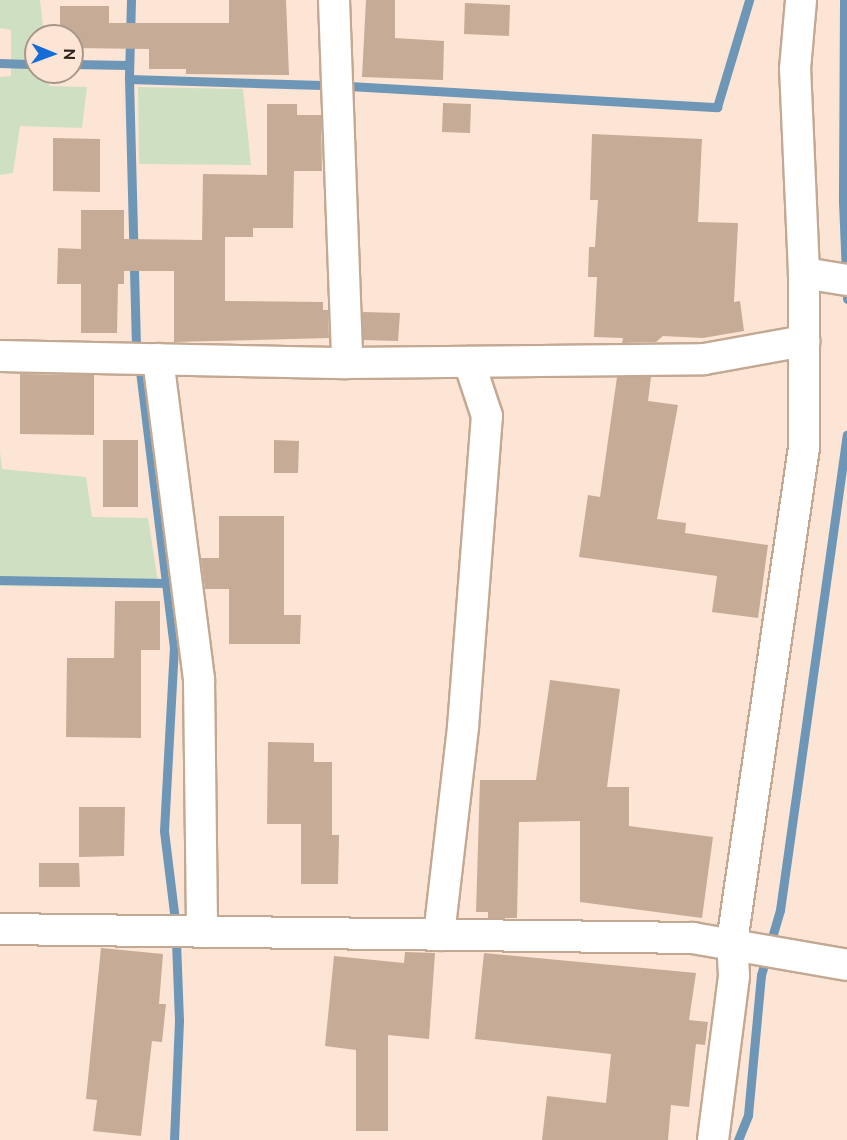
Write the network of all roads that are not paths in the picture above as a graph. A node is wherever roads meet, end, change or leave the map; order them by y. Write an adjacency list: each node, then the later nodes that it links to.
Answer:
1 (333, 0): 8 (street)
2 (801, 0): 3 (street)
3 (827, 277): 4 (street)
4 (804, 341): 7 (street); 12 (street)
5 (0, 356): 6 (street)
6 (158, 359): 8 (street); 10 (street)
7 (469, 362): 8 (street); 11 (street)
8 (346, 363)
9 (0, 929): 10 (street)
10 (202, 932): 11 (street)
11 (439, 935): 12 (street)
12 (732, 942): 13 (street); 14 (street)
13 (847, 965)
14 (713, 1140)

